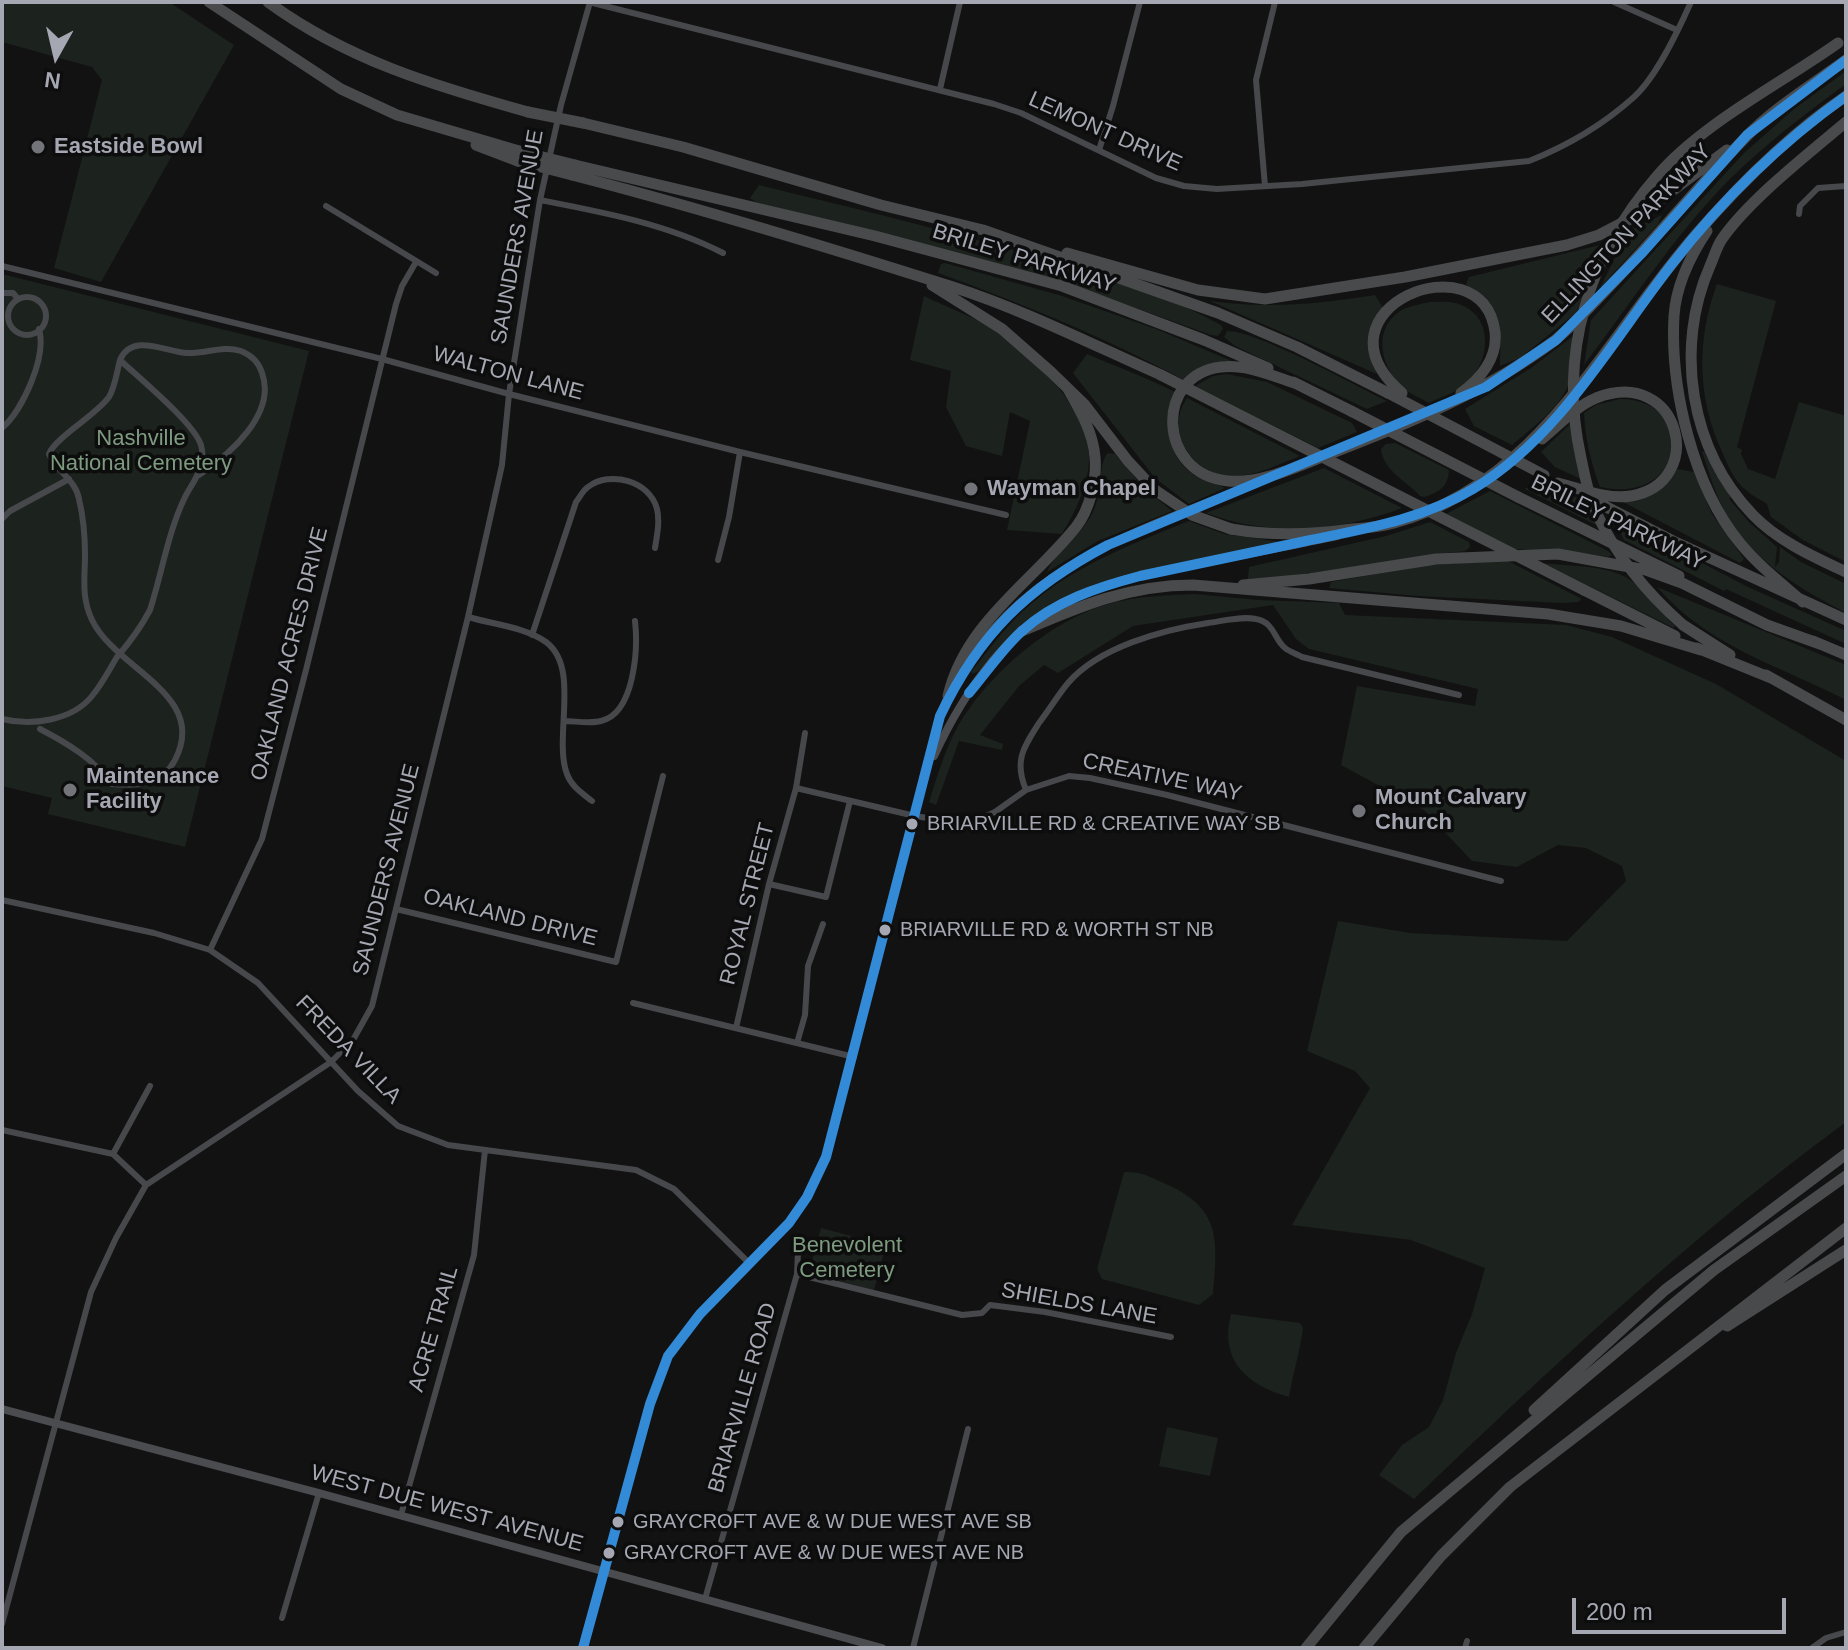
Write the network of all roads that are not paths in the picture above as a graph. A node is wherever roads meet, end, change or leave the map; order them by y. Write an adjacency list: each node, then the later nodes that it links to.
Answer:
1 (209, 2): 17 (highway, bridge)
2 (268, 2): 24 (highway, BRILEY PARKWAY, bridge)
3 (590, 2): 12 (street, LEMONT DRIVE); 20 (street, SAUNDERS AVENUE)
4 (960, 2): 12 (street)
5 (1140, 2): 16 (street)
6 (1275, 2): 18 (street)
7 (1614, 2): 9 (street)
8 (1691, 2): 9 (street, LEMONT DRIVE)
9 (1677, 30): 18 (street, LEMONT DRIVE)
10 (1842, 40): 64 (highway, bridge)
11 (1846, 60): 15 (highway, ELLINGTON PARKWAY)
12 (940, 89): 16 (street, LEMONT DRIVE)
13 (1846, 96): 22 (highway)
14 (1846, 122): 52 (highway)
15 (1747, 135): 24 (highway); 38 (highway, ELLINGTON PARKWAY)
16 (1099, 150): 18 (street, LEMONT DRIVE)
17 (573, 170): 29 (highway); 35 (highway, BRILEY PARKWAY)
18 (1265, 186)
19 (1846, 186): 23 (street)
20 (540, 200): 25 (street); 37 (street, SAUNDERS AVENUE)
21 (326, 206): 26 (street)
22 (1722, 206): 42 (highway); 54 (highway)
23 (1799, 214)
24 (983, 230): 39 (highway, BRILEY PARKWAY, bridge)
25 (723, 253)
26 (416, 262): 28 (street); 33 (street, OAKLAND ACRES DRIVE)
27 (2, 266): 33 (street, WALTON LANE)
28 (436, 273)
29 (921, 278): 36 (highway); 61 (highway, bridge)
30 (2, 293): 31 (street)
31 (18, 299): 32 (street); 32 (street)
32 (39, 329): 40 (street)
33 (382, 359): 37 (street, WALTON LANE); 84 (street, OAKLAND ACRES DRIVE)
34 (120, 360): 44 (street); 44 (street); 45 (street)
35 (1297, 384): 43 (highway, ELLINGTON PARKWAY); 60 (highway, BRILEY PARKWAY, bridge)
36 (1068, 389): 49 (highway, bridge); 66 (highway)
37 (509, 394): 41 (street, WALTON LANE); 55 (street, SAUNDERS AVENUE)
38 (1444, 405): 39 (highway, bridge); 43 (highway, ELLINGTON PARKWAY)
39 (1432, 415): 46 (highway, BRILEY PARKWAY, bridge)
40 (2, 428)
41 (740, 452): 47 (street, WALTON LANE); 51 (street)
42 (1512, 461): 46 (highway); 49 (highway)
43 (1291, 469): 66 (main road)
44 (199, 475): 62 (street)
45 (69, 479): 48 (street); 62 (street)
46 (1558, 483): 54 (highway, BRILEY PARKWAY)
47 (1006, 515)
48 (2, 519)
49 (1390, 524): 58 (main road)
50 (655, 548): 59 (street)
51 (718, 560)
52 (1846, 572)
53 (1215, 588): 58 (highway); 60 (highway); 61 (highway)
54 (1803, 602): 56 (highway, BRILEY PARKWAY)
55 (468, 617): 59 (street); 82 (street, SAUNDERS AVENUE)
56 (1846, 620)
57 (635, 621): 69 (street)
58 (1022, 631): 72 (main road)
59 (532, 635): 69 (street)
60 (1820, 644): 63 (highway, BRILEY PARKWAY)
61 (1701, 650): 64 (highway)
62 (120, 654): 67 (street); 70 (street)
63 (1846, 655)
64 (1771, 678): 68 (highway)
65 (1459, 695): 75 (street)
66 (948, 696): 72 (main road)
67 (2, 719)
68 (1846, 720)
69 (564, 721): 76 (street)
70 (40, 729)
71 (805, 733): 74 (street, ROYAL STREET)
72 (925, 775): 78 (main road)
73 (663, 776): 82 (street, OAKLAND DRIVE)
74 (796, 788): 77 (street, CREATIVE WAY); 80 (street, ROYAL STREET)
75 (1026, 790): 78 (street, CREATIVE WAY); 79 (street, CREATIVE WAY)
76 (592, 801)
77 (850, 801): 78 (street, CREATIVE WAY); 80 (street)
78 (915, 816): 88 (main road)
79 (1501, 881)
80 (769, 884): 86 (street, ROYAL STREET)
81 (2, 900): 84 (street, FREDA VILLA)
82 (396, 909): 89 (street, SAUNDERS AVENUE)
83 (823, 924): 87 (street)
84 (210, 950): 89 (street, FREDA VILLA)
85 (633, 1003): 86 (street)
86 (736, 1028): 87 (street)
87 (797, 1043): 88 (street)
88 (854, 1057): 100 (main road)
89 (331, 1062): 92 (street, FREDA VILLA); 96 (street, SAUNDERS AVENUE)
90 (150, 1086): 93 (street)
91 (2, 1130): 93 (street)
92 (485, 1150): 100 (street, FREDA VILLA); 109 (street, ACRE TRAIL)
93 (113, 1154): 96 (street)
94 (1846, 1154): 107 (highway)
95 (1846, 1176): 107 (highway)
96 (146, 1185): 105 (street, SAUNDERS AVENUE)
97 (1846, 1228): 103 (highway)
98 (1846, 1250): 103 (highway)
99 (798, 1252): 101 (street, BRIARVILLE ROAD)
100 (748, 1262): 110 (main road)
101 (797, 1274): 102 (street, SHIELDS LANE); 111 (street, BRIARVILLE ROAD)
102 (1171, 1337)
103 (1659, 1370): 119 (highway)
104 (2, 1409): 105 (main road, WEST DUE WEST AVENUE)
105 (56, 1422): 108 (main road, WEST DUE WEST AVENUE); 113 (street, SAUNDERS AVENUE)
106 (968, 1429): 117 (street)
107 (1458, 1482): 118 (highway)
108 (319, 1493): 109 (main road, WEST DUE WEST AVENUE); 112 (street)
109 (401, 1515): 110 (main road, WEST DUE WEST AVENUE)
110 (604, 1570): 111 (main road, WEST DUE WEST AVENUE); 115 (main road)
111 (705, 1599): 116 (main road, WEST DUE WEST AVENUE)
112 (282, 1618)
113 (2, 1624)
114 (1846, 1632): 120 (street)
115 (583, 1648)
116 (882, 1648)
117 (913, 1648)
118 (1306, 1648)
119 (1364, 1648)
120 (1812, 1648)

